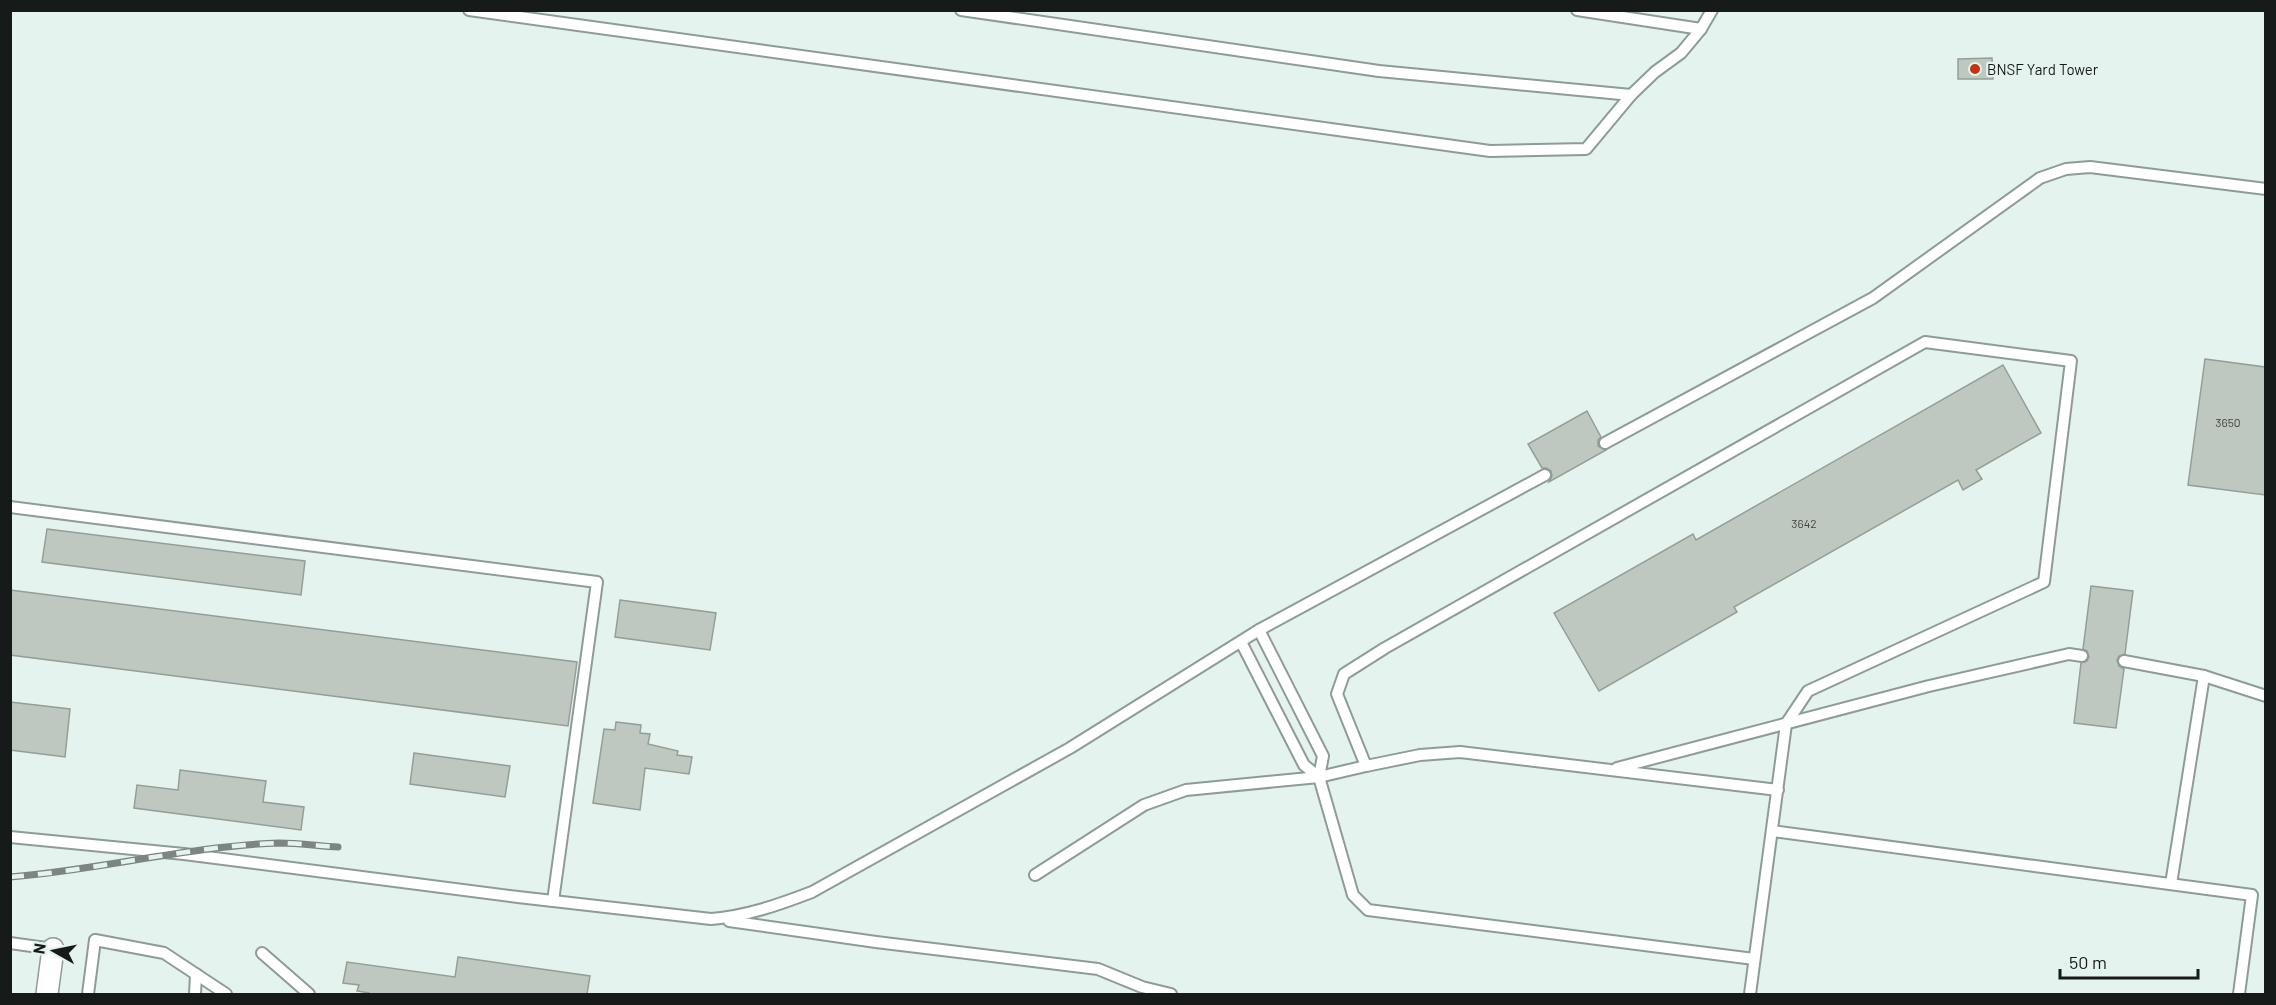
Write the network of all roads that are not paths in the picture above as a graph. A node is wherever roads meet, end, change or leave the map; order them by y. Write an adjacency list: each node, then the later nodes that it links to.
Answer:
1 (469, 10): 6 (lane)
2 (961, 10): 6 (lane)
3 (1576, 10): 5 (lane)
4 (1712, 10): 5 (lane)
5 (1701, 29): 6 (lane)
6 (1631, 95)
7 (2265, 189): 8 (lane)
8 (1605, 443)
9 (1545, 476): 11 (lane)
10 (10, 507): 26 (lane)
11 (1259, 630): 12 (lane); 20 (lane)
12 (1241, 642): 20 (lane); 27 (lane)
13 (2082, 656): 17 (lane)
14 (2124, 662): 15 (lane)
15 (2204, 676): 16 (lane); 25 (lane)
16 (2265, 696)
17 (1786, 724): 18 (lane); 19 (lane); 21 (lane)
18 (1366, 766): 19 (lane); 20 (lane)
19 (1611, 770): 21 (lane)
20 (1319, 777): 24 (lane); 31 (lane)
21 (1778, 790): 22 (lane)
22 (1772, 831): 25 (lane); 31 (lane)
23 (10, 837): 26 (lane)
24 (1035, 875)
25 (2171, 884): 40 (lane)
26 (553, 901): 27 (lane)
27 (711, 919): 38 (lane)
28 (10, 943): 29 (lane)
29 (53, 949): 33 (street)
30 (262, 953): 37 (lane)
31 (1754, 959): 39 (lane)
32 (196, 974): 34 (lane); 35 (lane); 36 (lane)
33 (46, 994)
34 (88, 994)
35 (195, 994)
36 (226, 994)
37 (309, 994)
38 (1171, 994)
39 (1750, 994)
40 (2239, 994)

